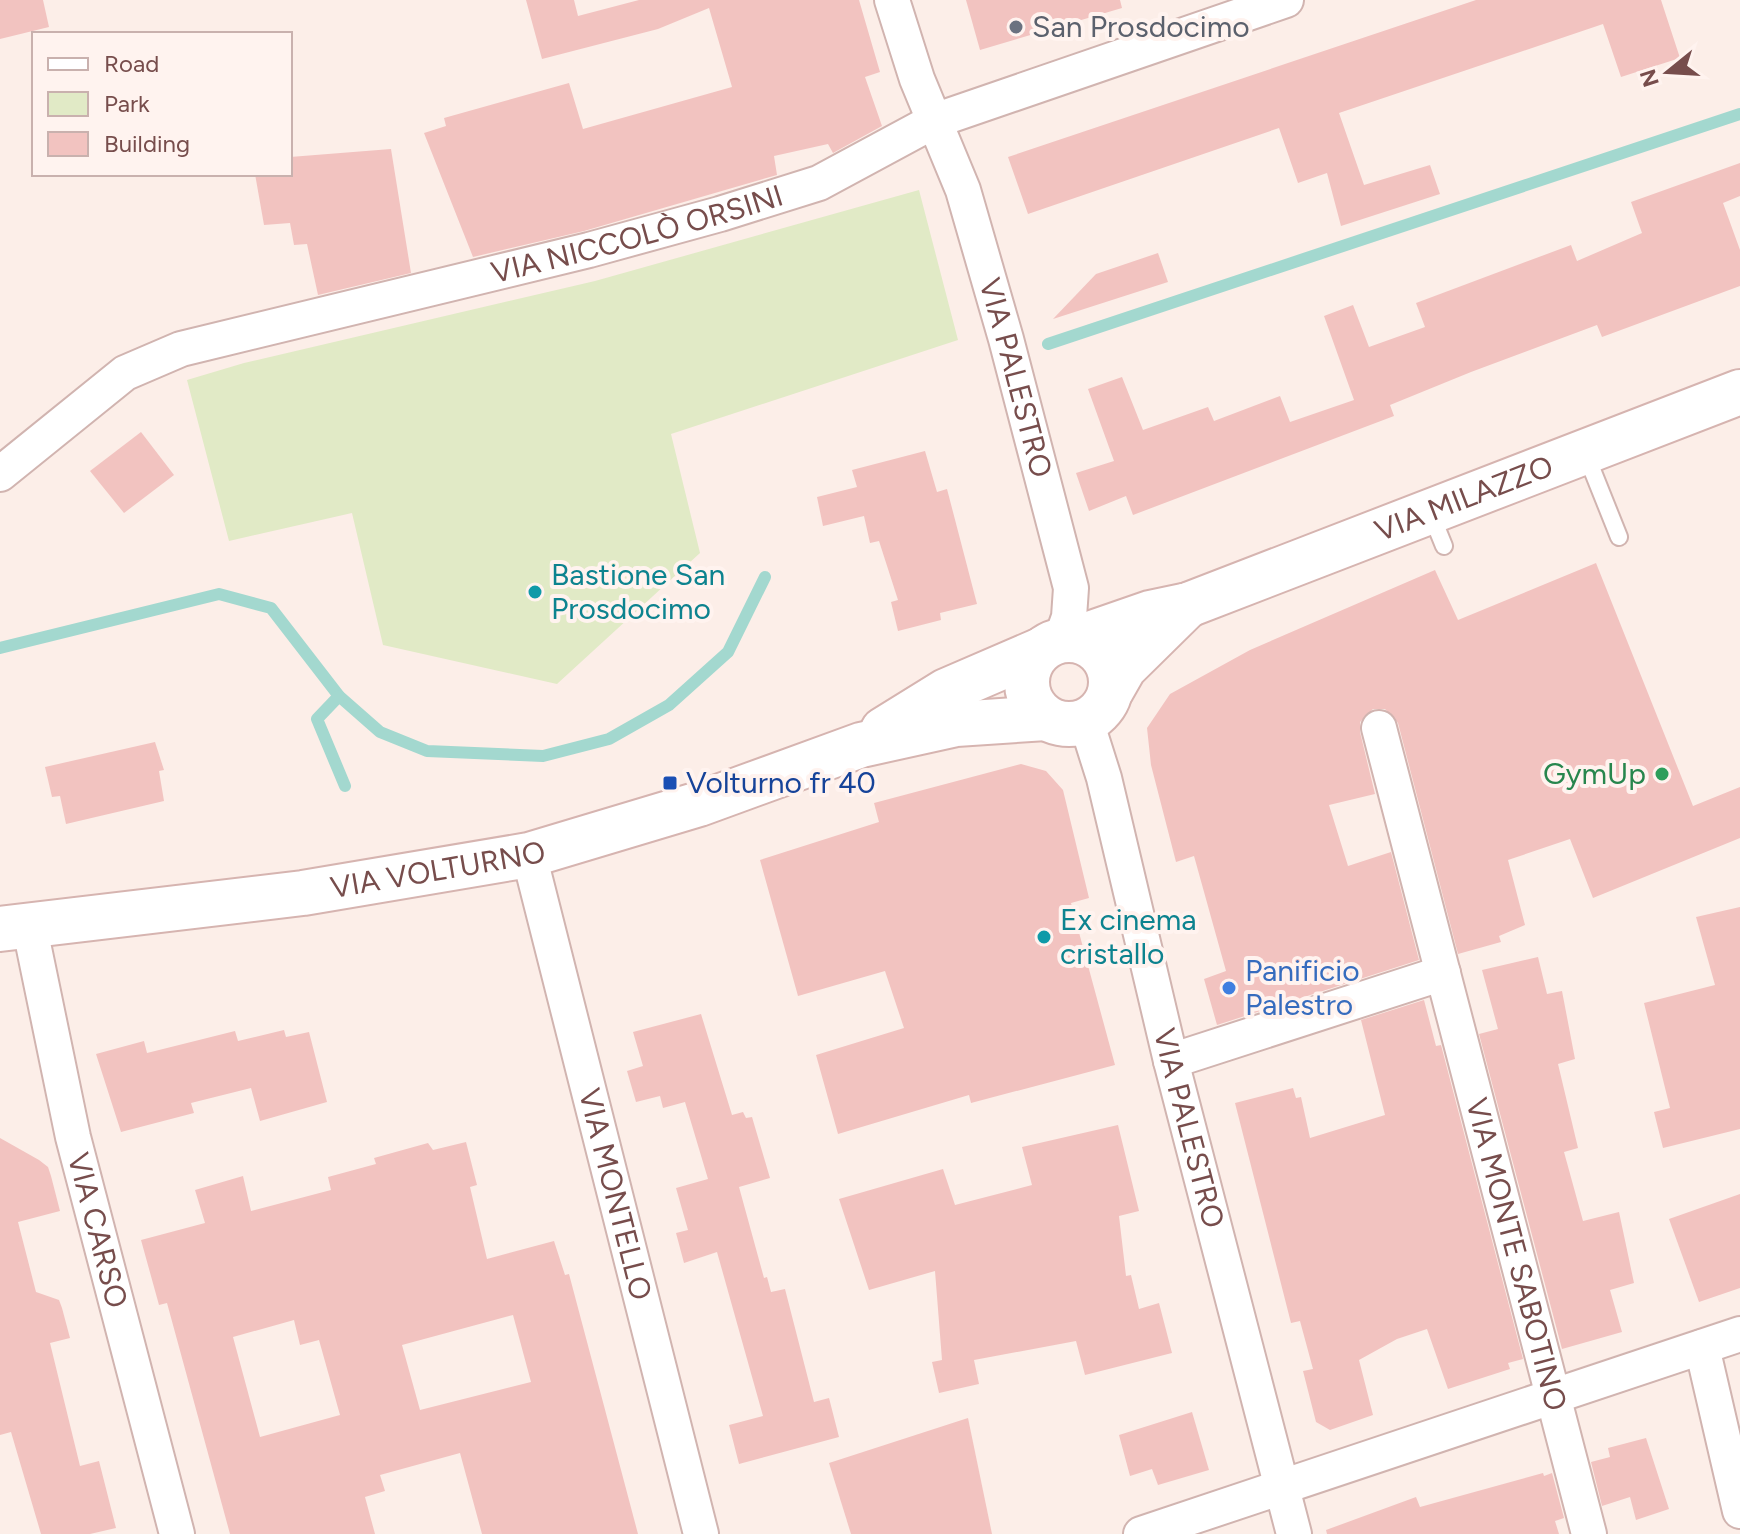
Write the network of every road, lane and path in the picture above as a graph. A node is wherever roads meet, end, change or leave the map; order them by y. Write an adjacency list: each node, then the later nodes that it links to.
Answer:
1 (892, 0): 3 (street, VIA PALESTRO)
2 (1286, 0): 3 (street, VIA NICCOLÒ ORSINI)
3 (934, 121): 6 (street, VIA NICCOLÒ ORSINI); 9 (street, VIA PALESTRO)
4 (1740, 392): 5 (main road, VIA MILAZZO)
5 (1584, 451): 7 (lane); 8 (main road, VIA MILAZZO)
6 (0, 474)
7 (1619, 537)
8 (1188, 605): 9 (main road, VIA MILAZZO); 10 (main road, VIA MILAZZO)
9 (1059, 643): 10 (main road, VIA PALESTRO); 10 (main road, VIA PALESTRO); 12 (main road, VIA VOLTURNO)
10 (1081, 709): 12 (main road, VIA VOLTURNO); 16 (street, VIA PALESTRO)
11 (1379, 728): 15 (street, VIA MONTE SABOTINO)
12 (861, 745): 13 (main road, VIA VOLTURNO)
13 (529, 855): 14 (main road, VIA VOLTURNO); 23 (street, VIA MONTELLO)
14 (14, 927): 22 (street, VIA CARSO)
15 (1443, 973): 16 (street); 19 (street, VIA MONTE SABOTINO)
16 (1171, 1061): 20 (street, VIA PALESTRO)
17 (1740, 1334): 18 (street)
18 (1702, 1347): 19 (street); 21 (street)
19 (1552, 1395): 20 (street); 26 (street, VIA MONTE SABOTINO)
20 (1280, 1486): 24 (street); 25 (street, VIA PALESTRO)
21 (1740, 1511)
22 (177, 1534)
23 (701, 1534)
24 (1141, 1534)
25 (1294, 1534)
26 (1589, 1534)

